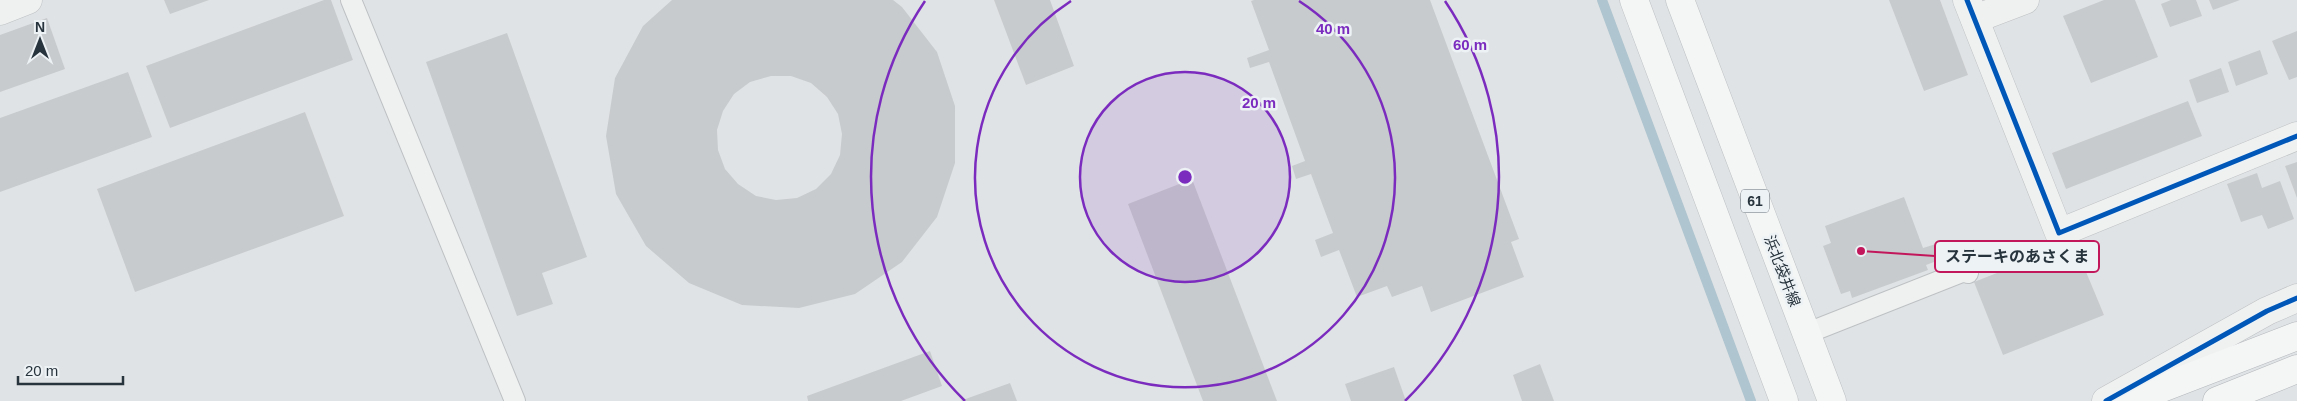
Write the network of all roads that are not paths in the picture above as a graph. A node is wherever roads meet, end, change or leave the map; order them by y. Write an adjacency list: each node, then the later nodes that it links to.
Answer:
1 (28, 0): 6 (street)
2 (351, 0): 14 (lane)
3 (1634, 0): 15 (main road)
4 (1680, 0): 11 (main road, 浜北袋井線 / 61)
5 (2025, 0): 7 (street)
6 (0, 10)
7 (1971, 10): 8 (street)
8 (2297, 136)
9 (1968, 273): 11 (lane)
10 (2297, 298): 17 (street)
11 (1805, 334): 16 (main road, 浜北袋井線 / 61)
12 (2297, 336): 18 (main road)
13 (2297, 369): 19 (main road)
14 (515, 401)
15 (1784, 401)
16 (1832, 401)
17 (2106, 401)
18 (2128, 401)
19 (2217, 401)

